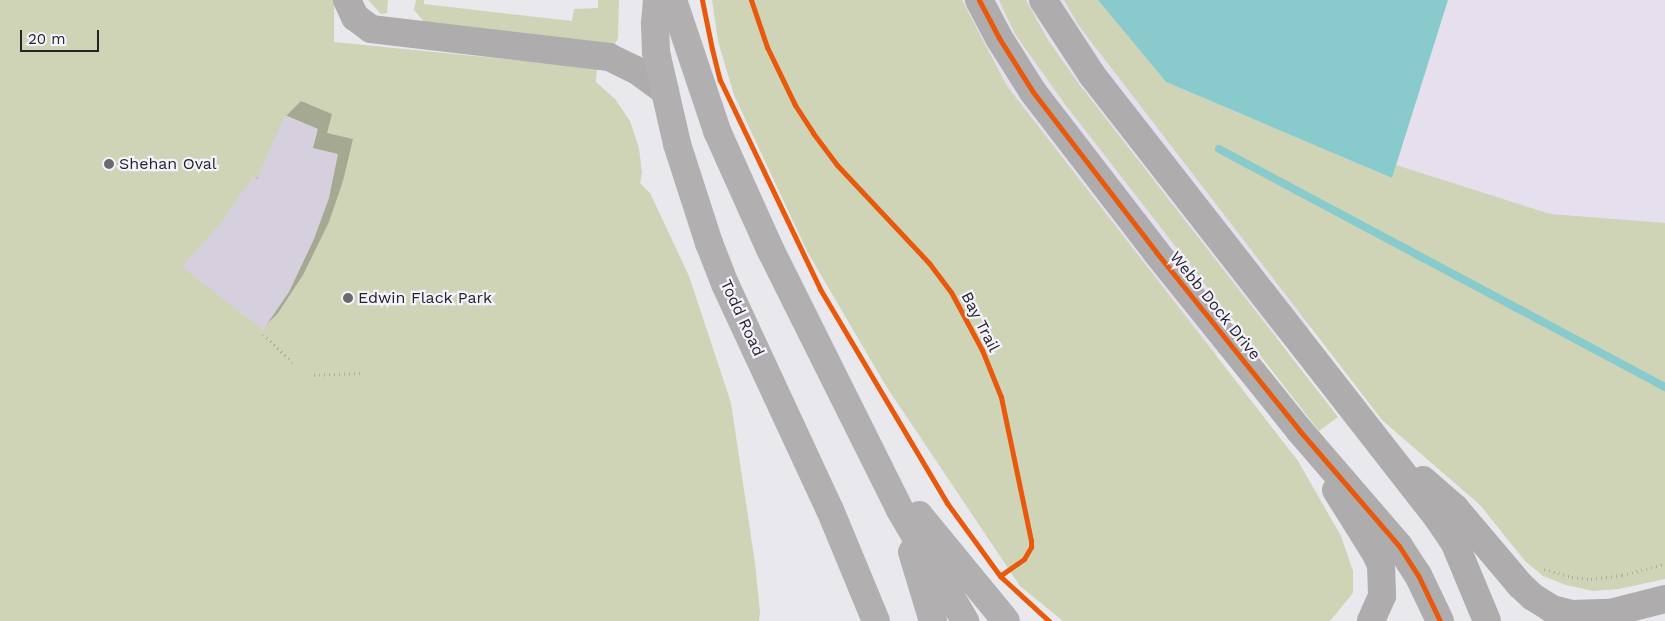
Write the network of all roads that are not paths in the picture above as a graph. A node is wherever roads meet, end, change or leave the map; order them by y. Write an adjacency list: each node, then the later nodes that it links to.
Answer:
1 (347, 0): 6 (street)
2 (657, 0): 6 (main road, Todd Road)
3 (673, 0): 9 (main road)
4 (979, 0): 7 (street, Webb Dock Drive)
5 (1043, 0): 8 (street)
6 (664, 90): 13 (main road, Todd Road)
7 (1299, 430): 17 (street); 18 (street, Webb Dock Drive)
8 (1380, 444): 12 (street); 19 (street)
9 (881, 470): 10 (main road); 16 (main road)
10 (900, 510): 14 (main road); 15 (main road)
11 (1665, 599): 12 (street)
12 (1610, 613): 20 (street)
13 (876, 621)
14 (932, 621)
15 (966, 621)
16 (1006, 621)
17 (1371, 621)
18 (1440, 621)
19 (1487, 621)
20 (1578, 621)

